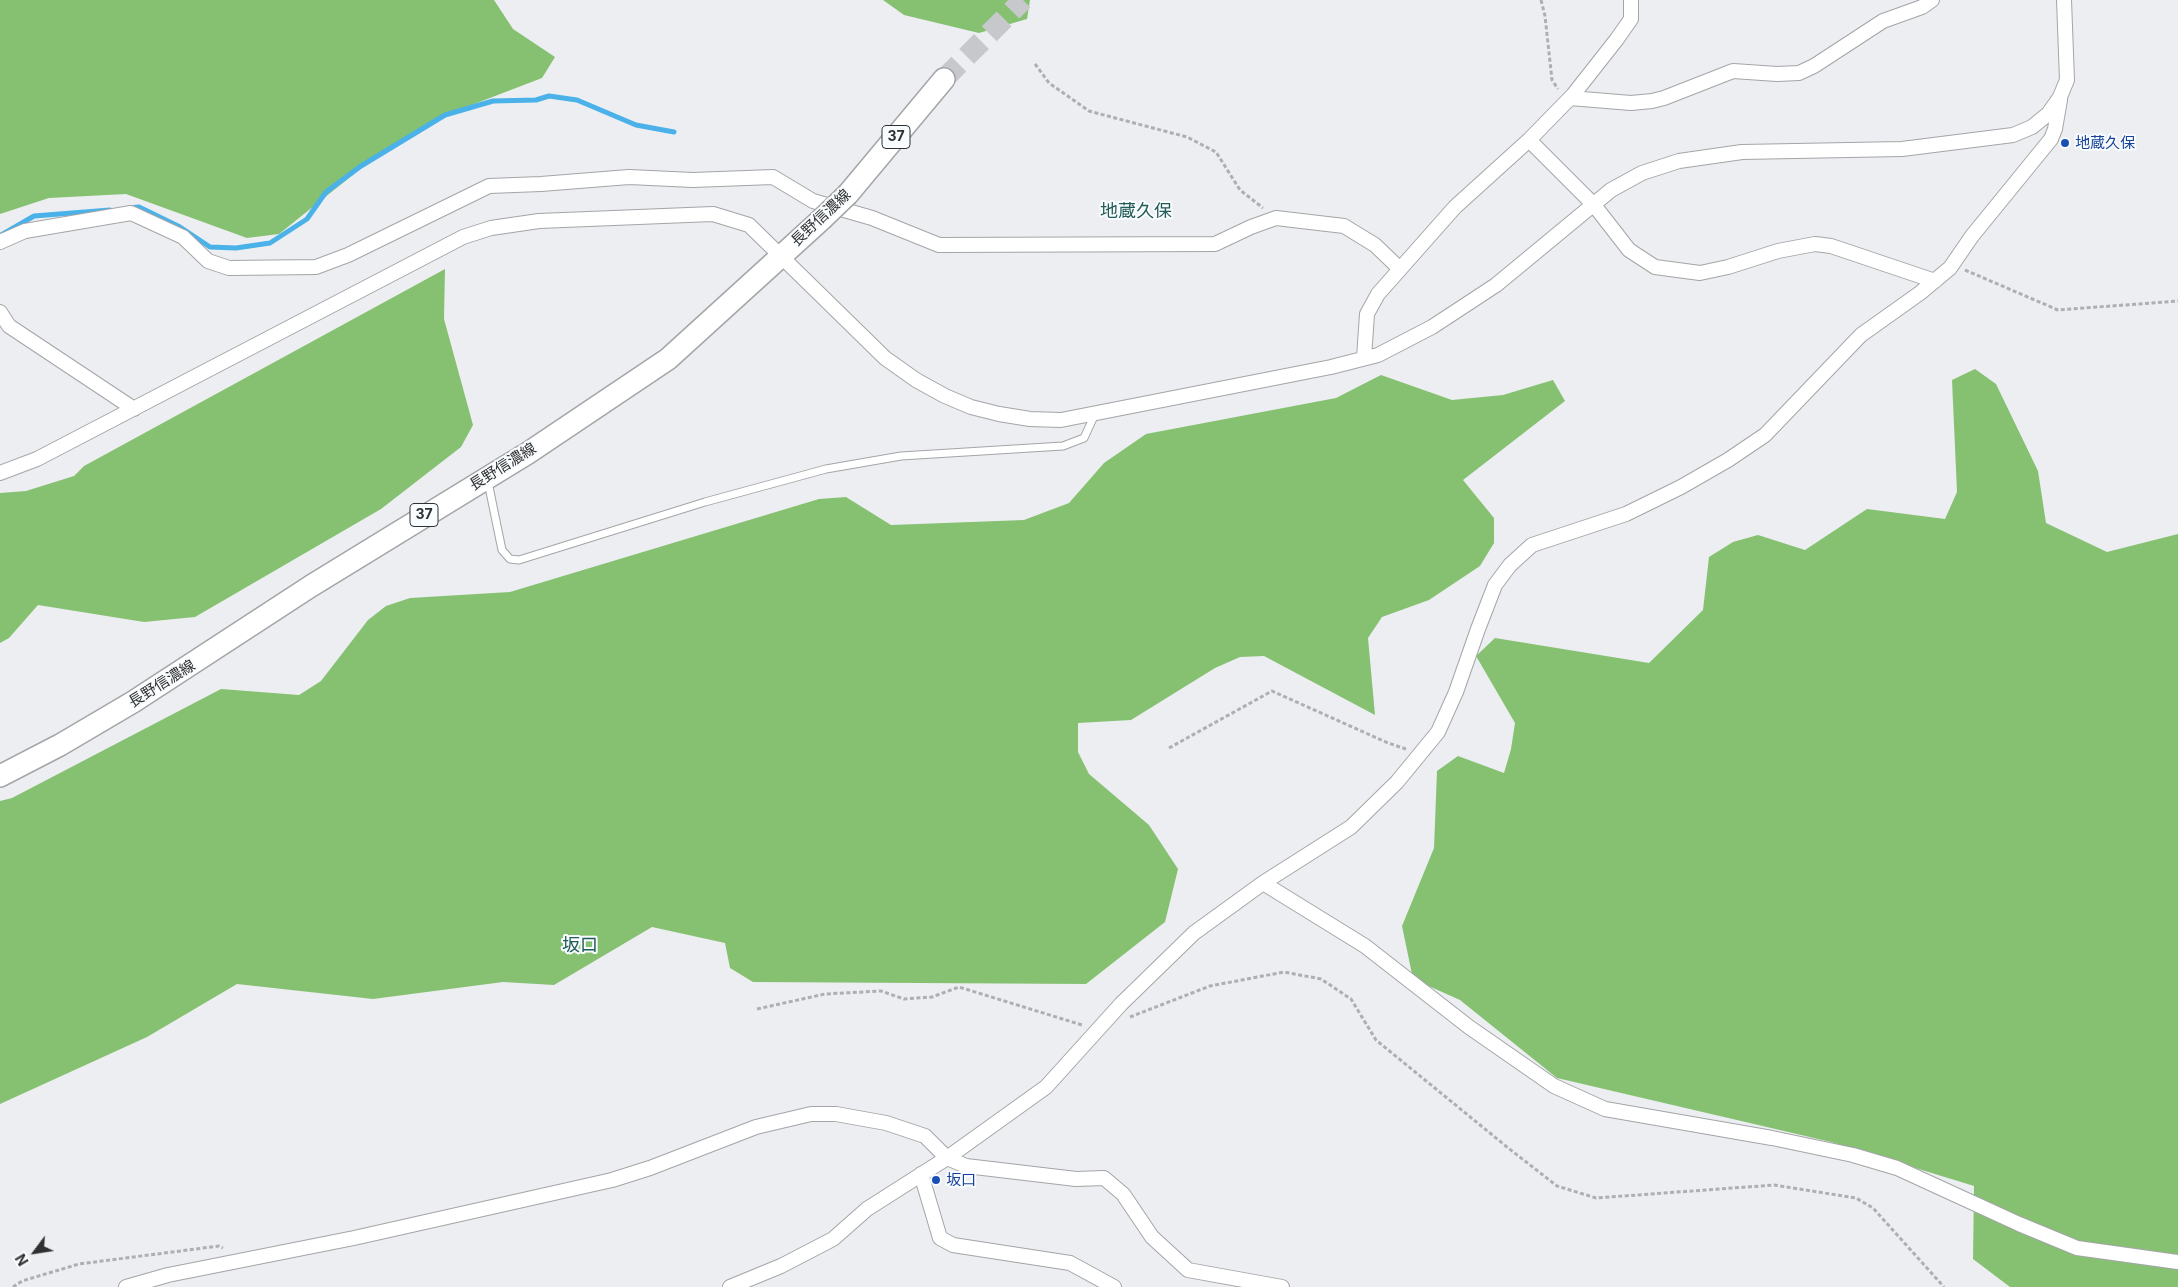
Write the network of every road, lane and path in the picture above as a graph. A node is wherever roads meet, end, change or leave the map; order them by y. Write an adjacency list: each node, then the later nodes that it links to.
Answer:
1 (1541, 0): 8 (path)
2 (1631, 0): 8 (street)
3 (1932, 0): 8 (street)
4 (2064, 0): 7 (street)
5 (1035, 64): 11 (path)
6 (944, 79): 13 (main road, 長野信濃線 / 37, bridge)
7 (2060, 97): 10 (street); 14 (street)
8 (1568, 100): 9 (street)
9 (1529, 140): 10 (street); 15 (street)
10 (1594, 205): 16 (street); 19 (street)
11 (1276, 218): 12 (street); 15 (street)
12 (0, 242)
13 (780, 257): 20 (street); 21 (street); 23 (main road, 長野信濃線 / 37)
14 (1953, 265): 16 (street); 17 (path)
15 (1400, 269): 19 (street)
16 (1935, 281): 25 (street)
17 (2178, 301)
18 (0, 312): 20 (street)
19 (1364, 358): 21 (street)
20 (134, 409): 22 (street)
21 (1096, 413): 23 (lane)
22 (0, 473)
23 (487, 477): 26 (main road, 長野信濃線 / 37)
24 (1169, 748): 25 (path)
25 (1420, 754): 27 (street)
26 (0, 776)
27 (1262, 883): 29 (street); 33 (street)
28 (757, 1009): 29 (path)
29 (1098, 1030): 30 (street); 39 (path)
30 (947, 1158): 31 (street); 32 (street); 38 (street)
31 (921, 1174): 36 (street); 37 (street)
32 (246, 1260): 34 (path); 35 (street)
33 (2178, 1262)
34 (13, 1287)
35 (126, 1287)
36 (730, 1287)
37 (1114, 1287)
38 (1282, 1287)
39 (1944, 1287)

